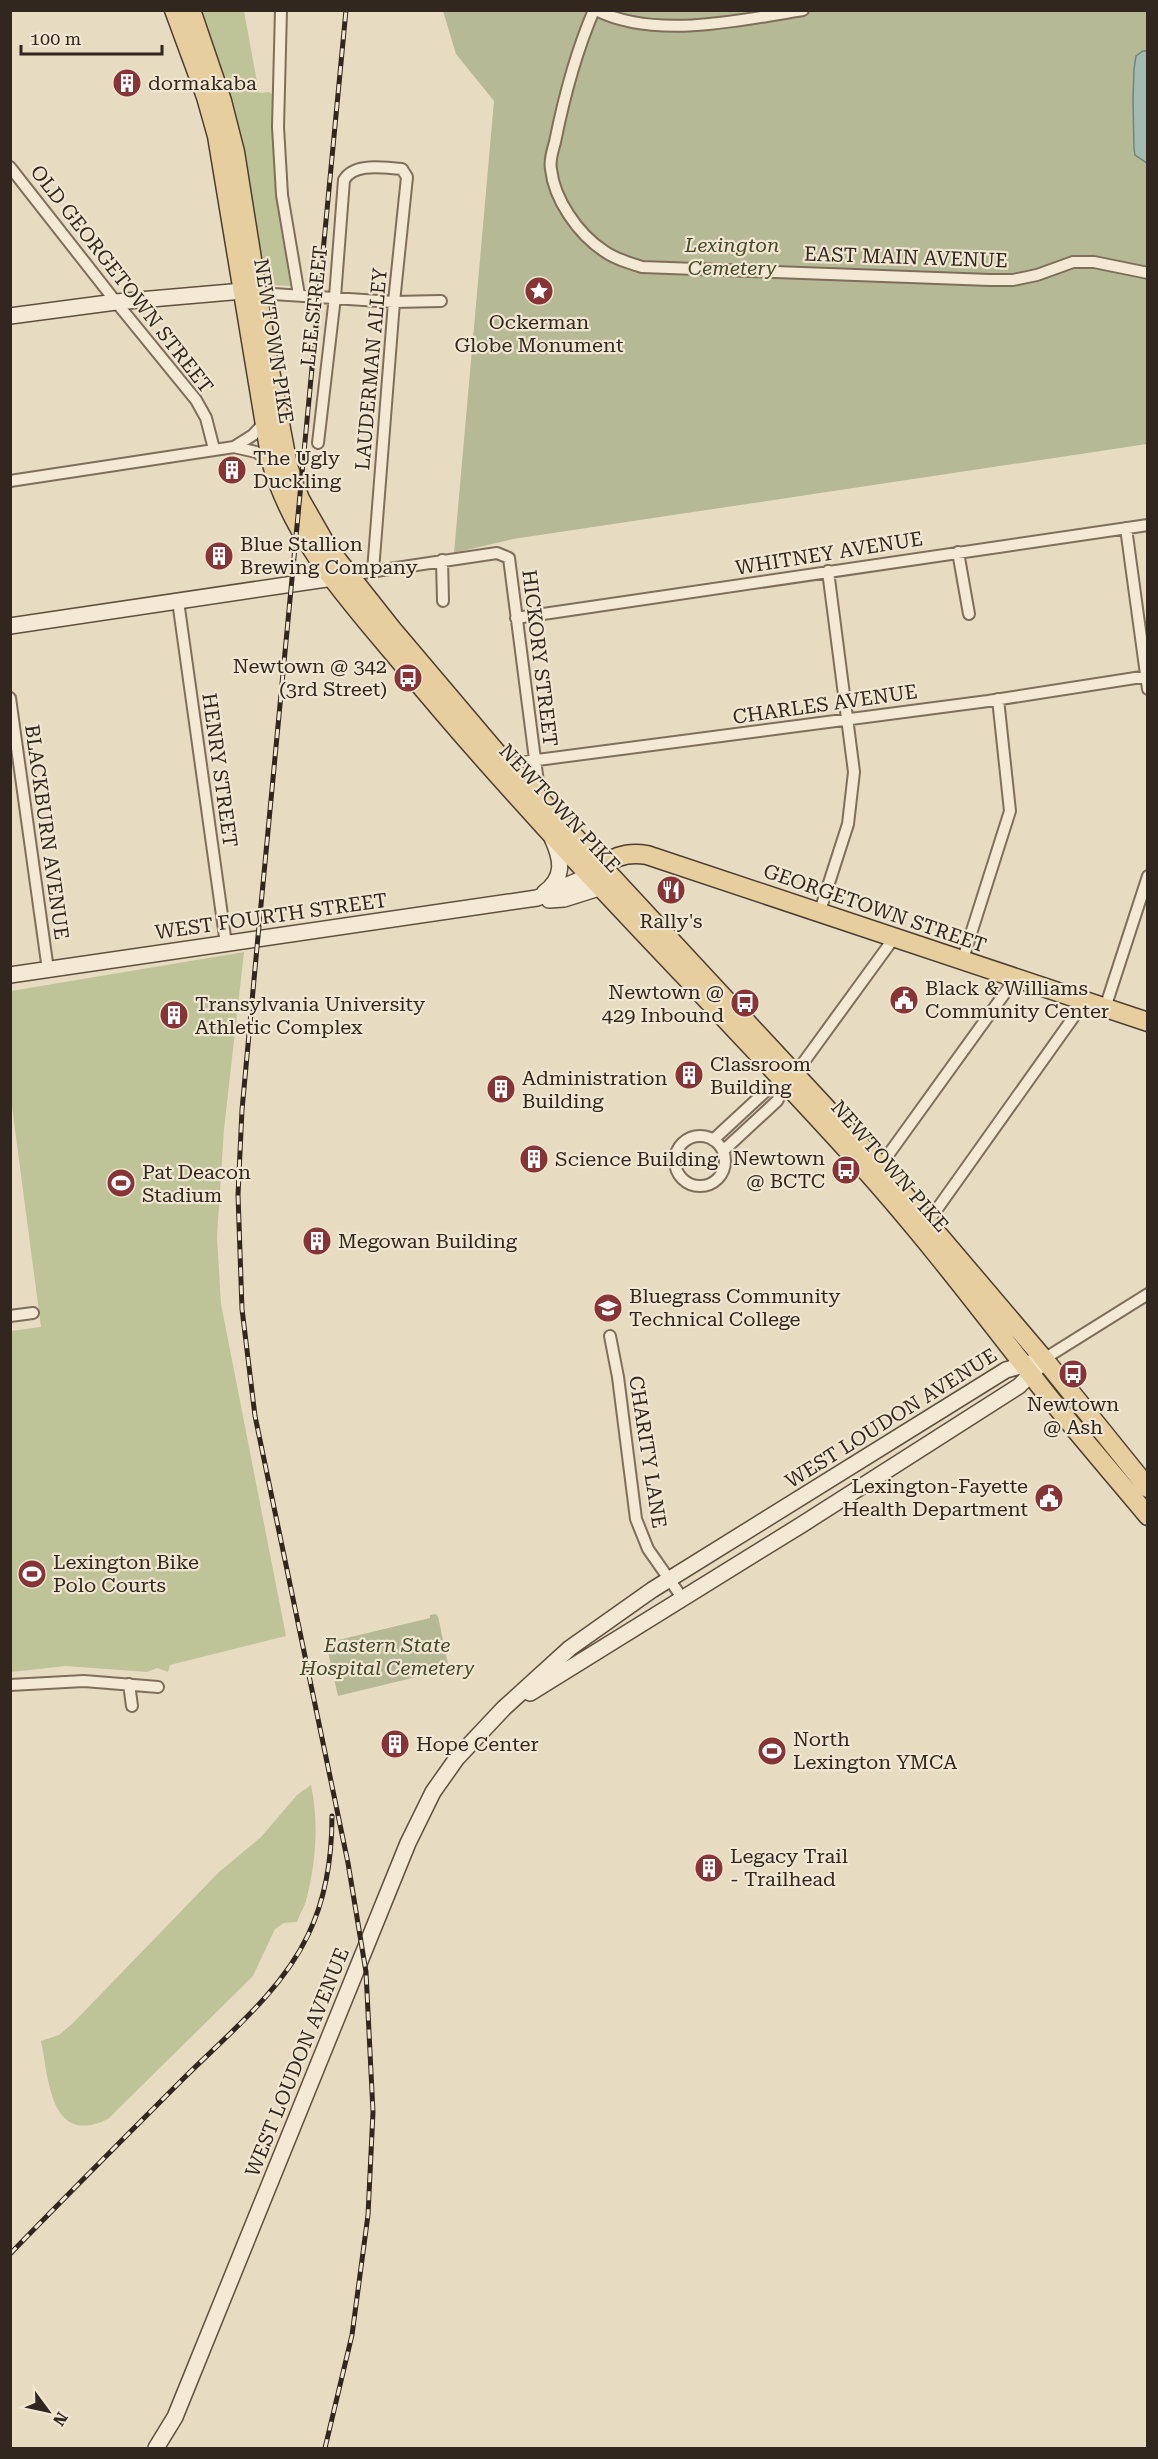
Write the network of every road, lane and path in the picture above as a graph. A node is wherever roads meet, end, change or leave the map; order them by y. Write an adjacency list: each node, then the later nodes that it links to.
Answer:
1 (174, 10): 9 (main road, NEWTOWN PIKE)
2 (191, 10): 9 (main road, NEWTOWN PIKE)
3 (281, 10): 10 (street)
4 (595, 10): 5 (street); 8 (street, EAST MAIN AVENUE)
5 (803, 10)
6 (10, 167): 13 (street, OLD GEORGETOWN STREET)
7 (405, 172): 11 (street, LEE STREET); 14 (street, LAUDERMAN ALLEY)
8 (1148, 273)
9 (250, 292): 10 (street); 13 (main road); 16 (main road, NEWTOWN PIKE); 28 (main road, NEWTOWN PIKE)
10 (299, 295): 11 (street)
11 (335, 297): 14 (street); 17 (street, LEE STREET)
12 (441, 301): 14 (street)
13 (116, 302): 15 (main road); 19 (street, OLD GEORGETOWN STREET)
14 (394, 302): 26 (street, LAUDERMAN ALLEY)
15 (10, 316)
16 (264, 423): 18 (street); 20 (main road, NEWTOWN PIKE)
17 (318, 443)
18 (234, 447): 19 (street); 20 (street)
19 (214, 450): 21 (street)
20 (271, 461): 28 (main road, NEWTOWN PIKE)
21 (10, 481)
22 (1148, 525): 23 (street, WHITNEY AVENUE)
23 (1126, 528): 24 (street, WHITNEY AVENUE); 34 (street)
24 (958, 552): 27 (street, WHITNEY AVENUE); 31 (street)
25 (442, 560): 26 (street); 30 (street); 32 (street, HICKORY STREET)
26 (373, 571): 28 (street)
27 (828, 571): 32 (street, WHITNEY AVENUE); 38 (street)
28 (340, 577): 29 (main road); 40 (main road, NEWTOWN PIKE); 42 (main road, NEWTOWN PIKE)
29 (178, 601): 33 (main road); 48 (street, HENRY STREET)
30 (443, 601)
31 (969, 614)
32 (516, 618): 39 (street, HICKORY STREET)
33 (10, 626)
34 (1147, 676): 35 (street); 37 (street, CHARLES AVENUE)
35 (1148, 689)
36 (10, 698): 50 (street, BLACKBURN AVENUE)
37 (998, 699): 38 (street, CHARLES AVENUE); 49 (street)
38 (848, 720): 39 (street, CHARLES AVENUE); 46 (street)
39 (535, 760): 40 (street, CHARLES AVENUE); 41 (street, HICKORY STREET)
40 (507, 764): 41 (main road, NEWTOWN PIKE)
41 (541, 802): 43 (main road, NEWTOWN PIKE)
42 (548, 830): 43 (main road, NEWTOWN PIKE); 45 (main road)
43 (598, 876): 45 (main road, WEST FOURTH STREET); 46 (main road, GEORGETOWN STREET); 56 (main road, NEWTOWN PIKE)
44 (1148, 876): 54 (street)
45 (537, 898): 48 (main road, WEST FOURTH STREET)
46 (819, 914): 47 (main road, GEORGETOWN STREET)
47 (894, 938): 49 (main road, GEORGETOWN STREET); 56 (street)
48 (226, 944): 50 (main road, WEST FOURTH STREET)
49 (962, 962): 52 (main road, GEORGETOWN STREET)
50 (48, 970): 51 (main road, WEST FOURTH STREET)
51 (10, 975)
52 (1015, 979): 53 (main road, GEORGETOWN STREET); 59 (street)
53 (1085, 1001): 54 (main road, GEORGETOWN STREET); 60 (street)
54 (1105, 1008): 55 (main road, GEORGETOWN STREET)
55 (1148, 1022)
56 (791, 1078): 57 (street); 58 (street); 59 (main road, NEWTOWN PIKE)
57 (713, 1140): 58 (street); 58 (street)
58 (723, 1151)
59 (876, 1172): 60 (main road, NEWTOWN PIKE)
60 (924, 1227): 65 (main road, NEWTOWN PIKE); 66 (main road, NEWTOWN PIKE)
61 (1147, 1297): 65 (street)
62 (33, 1313): 63 (street)
63 (10, 1316)
64 (610, 1336): 69 (street, CHARITY LANE)
65 (1044, 1359): 66 (main road, WEST LOUDON AVENUE); 67 (main road, NEWTOWN PIKE)
66 (1027, 1370): 68 (main road, NEWTOWN PIKE); 69 (main road, WEST LOUDON AVENUE); 70 (main road, WEST LOUDON AVENUE)
67 (1148, 1488)
68 (1148, 1516)
69 (670, 1579): 70 (street, CHARITY LANE); 75 (main road, WEST LOUDON AVENUE)
70 (683, 1599): 75 (main road, WEST LOUDON AVENUE)
71 (129, 1684): 72 (street); 73 (street); 74 (street)
72 (10, 1685)
73 (158, 1687)
74 (132, 1706)
75 (504, 1708): 76 (main road, WEST LOUDON AVENUE)
76 (156, 2448)

